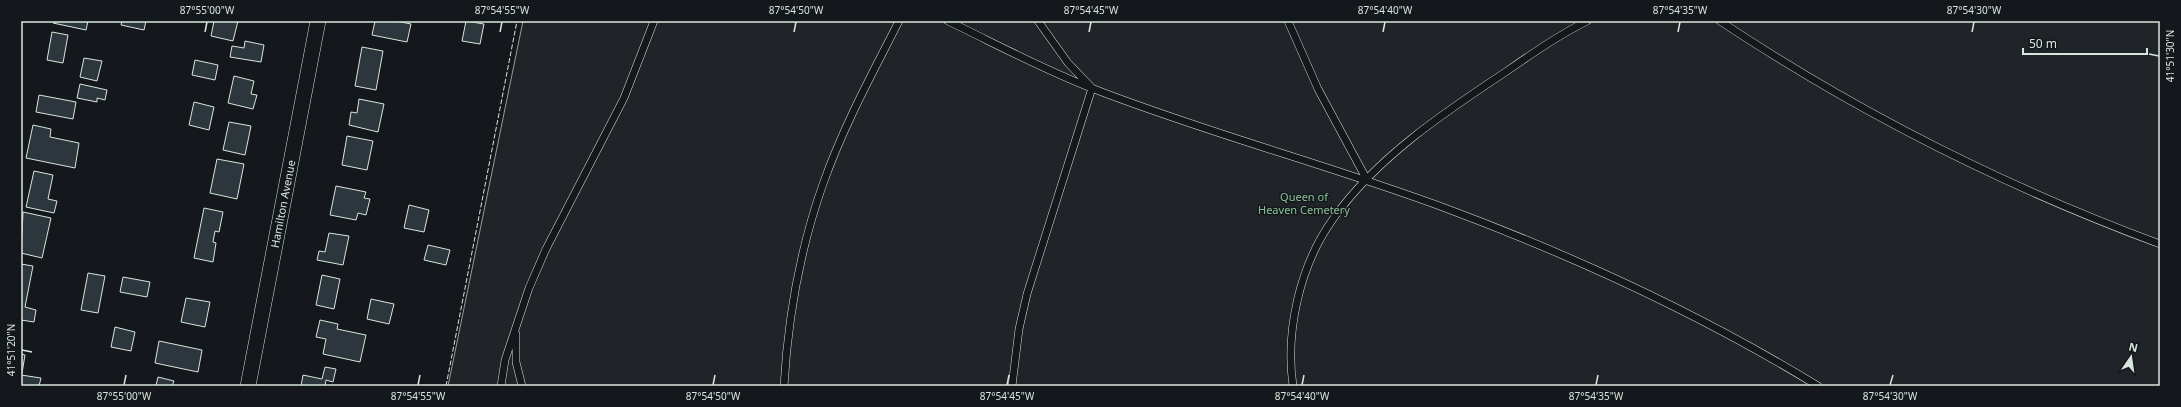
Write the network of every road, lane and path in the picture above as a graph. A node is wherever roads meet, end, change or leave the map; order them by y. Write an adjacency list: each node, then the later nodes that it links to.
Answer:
1 (318, 21): 13 (street, Hamilton Avenue)
2 (654, 21): 12 (lane)
3 (898, 21): 16 (lane)
4 (948, 21): 9 (lane)
5 (1038, 21): 9 (lane)
6 (1288, 21): 10 (lane)
7 (1587, 21): 10 (lane)
8 (1720, 21): 11 (lane)
9 (1092, 88): 10 (lane); 17 (lane)
10 (1367, 180): 18 (lane); 19 (lane)
11 (2160, 244)
12 (516, 325): 14 (lane); 15 (lane)
13 (248, 386)
14 (501, 386)
15 (522, 386)
16 (784, 386)
17 (1012, 386)
18 (1293, 386)
19 (1818, 386)

